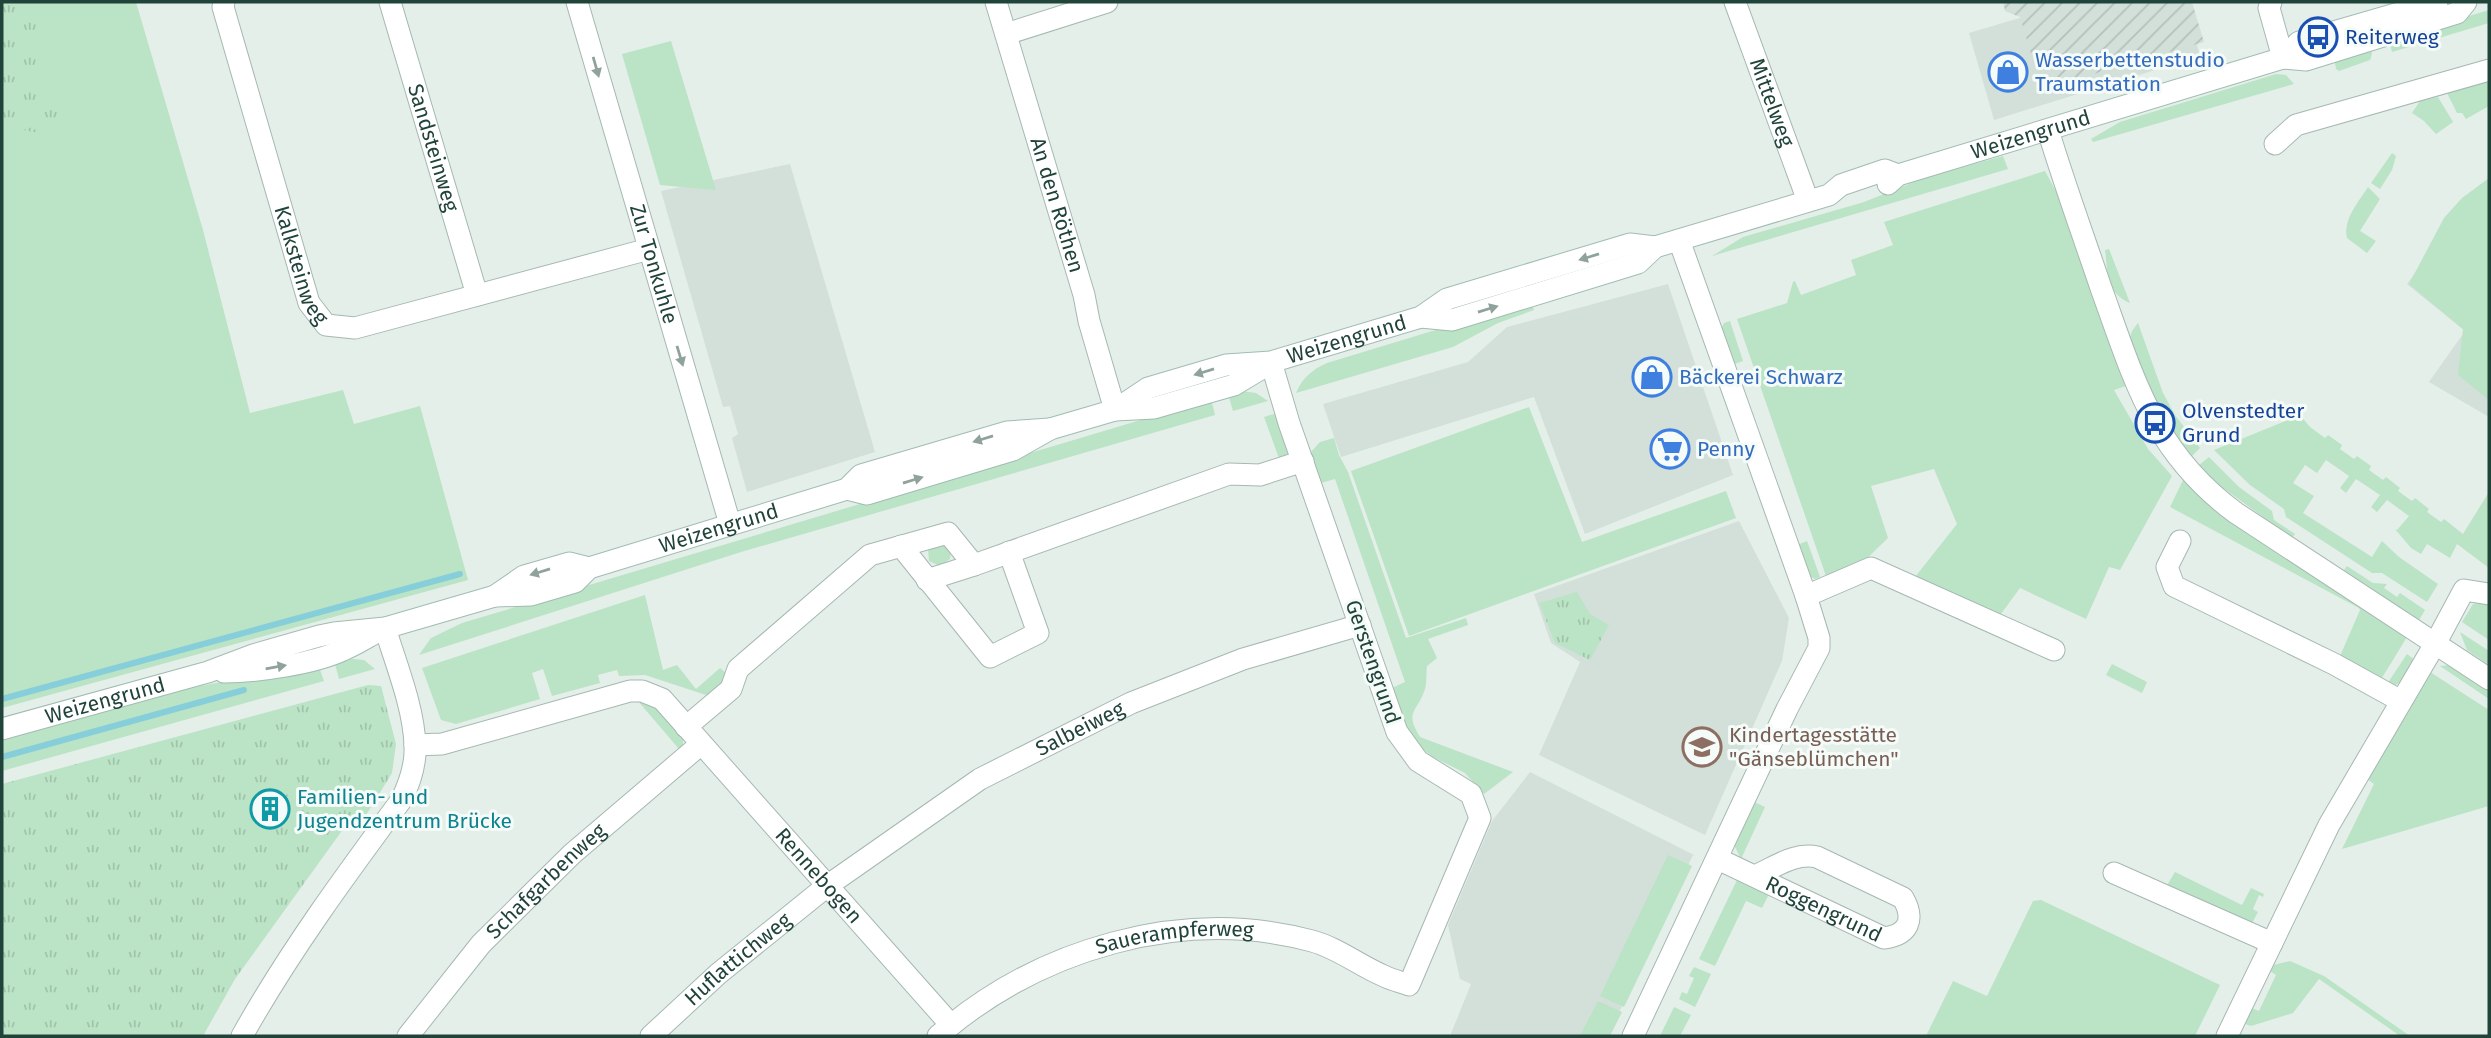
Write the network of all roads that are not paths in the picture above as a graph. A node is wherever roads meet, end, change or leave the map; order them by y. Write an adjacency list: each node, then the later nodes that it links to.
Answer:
1 (224, 2): 18 (street, Kalksteinweg)
2 (390, 2): 18 (street, Sandsteinweg)
3 (577, 2): 17 (street, Zur Tonkuhle, one-way to 17)
4 (996, 2): 10 (street, An den Röthen)
5 (1107, 2): 10 (street)
6 (1735, 2): 15 (street, Mittelweg)
7 (2271, 2): 11 (street)
8 (2437, 2): 11 (street, Weizengrund)
9 (2466, 2): 11 (street, Weizengrund)
10 (1006, 34): 20 (street, An den Röthen)
11 (2283, 58): 13 (street, Weizengrund)
12 (2489, 70): 14 (street)
13 (2048, 130): 15 (street, Weizengrund); 32 (street)
14 (2275, 144)
15 (1808, 201): 16 (street, Weizengrund)
16 (1679, 240): 19 (street, Weizengrund); 29 (street)
17 (649, 249): 18 (street, Kalksteinweg); 22 (street, Zur Tonkuhle, one-way to 22)
18 (477, 295)
19 (1271, 362): 20 (street, Weizengrund); 21 (street, Gerstengrund)
20 (1115, 410): 22 (street, Weizengrund)
21 (1303, 461): 25 (street); 30 (street, Gerstengrund)
22 (730, 524): 31 (street, Weizengrund)
23 (2180, 541): 35 (street)
24 (901, 546): 26 (street); 27 (street); 36 (street)
25 (1009, 552): 26 (street); 27 (street)
26 (974, 565): 27 (street)
27 (927, 580)
28 (2489, 594): 32 (street)
29 (1807, 596): 33 (street); 40 (street)
30 (1360, 625): 43 (street, Salbeiweg); 45 (street, Gerstengrund)
31 (385, 628): 37 (street, Weizengrund); 39 (street)
32 (2435, 644): 34 (street); 35 (street)
33 (2054, 650)
34 (2489, 678)
35 (2401, 701): 44 (street)
36 (686, 727): 38 (street, Rennebogen); 39 (street, Rennebogen)
37 (2, 729)
38 (701, 744): 43 (street, Rennebogen); 48 (street, Schafgarbenweg)
39 (415, 745): 47 (street)
40 (1718, 859): 42 (street, Roggengrund); 50 (street)
41 (2114, 873): 44 (street)
42 (1755, 877): 42 (street, Roggengrund)
43 (827, 886): 46 (street, Rennebogen); 49 (street, Huflattichweg)
44 (2272, 943): 51 (street)
45 (1409, 985): 46 (street, Sauerampferweg)
46 (944, 1031)
47 (242, 1036)
48 (408, 1036)
49 (651, 1036)
50 (1633, 1036)
51 (2227, 1036)

